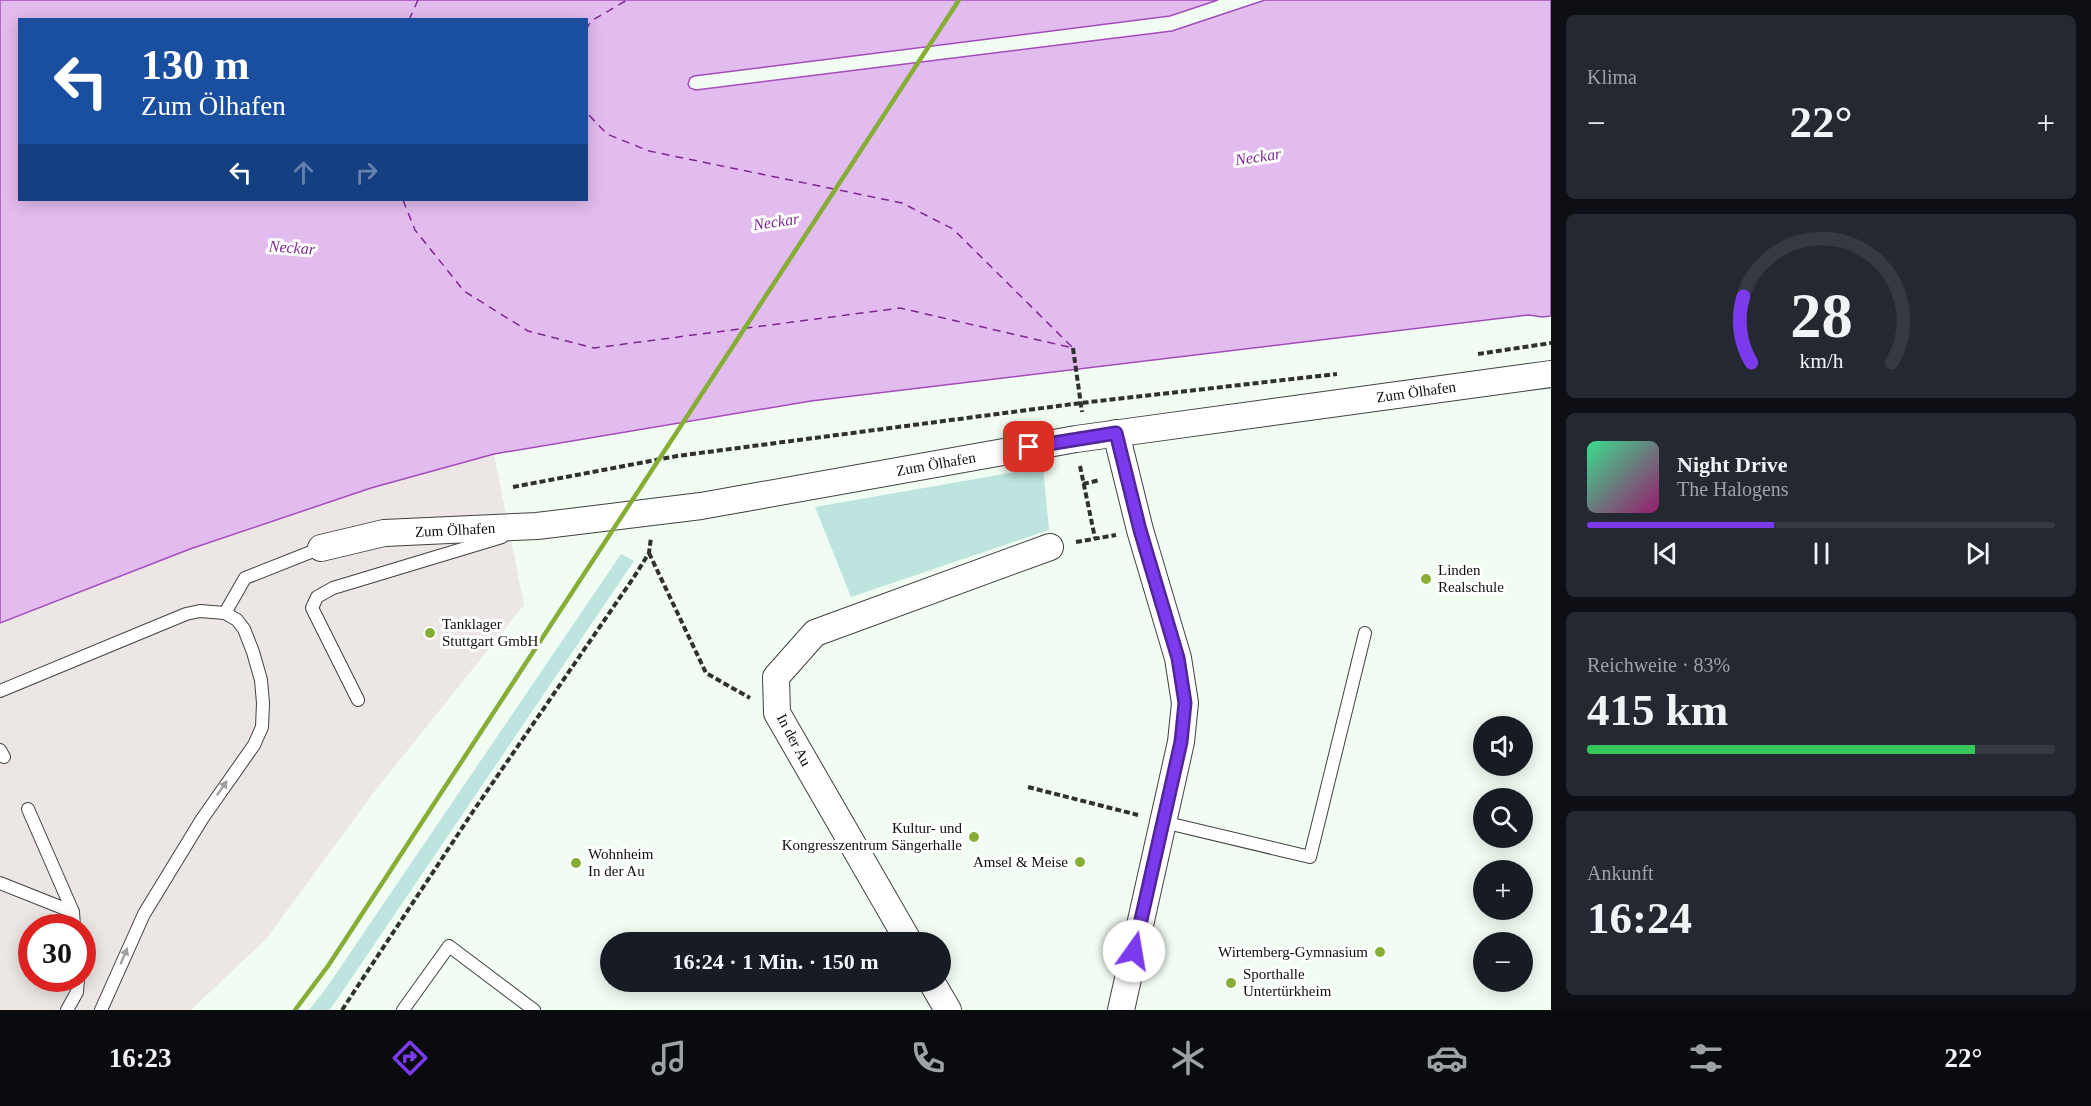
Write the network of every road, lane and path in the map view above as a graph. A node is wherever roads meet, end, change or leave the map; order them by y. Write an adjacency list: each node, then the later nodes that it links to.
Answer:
1 (1551, 343): 3 (path)
2 (1073, 348): 6 (path)
3 (1473, 355)
4 (1342, 373): 6 (path)
5 (1551, 374): 7 (street, Zum Ölhafen)
6 (1081, 404): 9 (path)
7 (1116, 433): 8 (street, Zum Ölhafen); 12 (street)
8 (1076, 439): 10 (street, Zum Ölhafen); 13 (path)
9 (513, 487)
10 (654, 512): 11 (street, Zum Ölhafen); 16 (path)
11 (537, 526): 15 (street, Zum Ölhafen); 20 (lane)
12 (1140, 530): 13 (path); 24 (street)
13 (1095, 538): 14 (path)
14 (1050, 547): 21 (street, In der Au)
15 (321, 548): 17 (lane)
16 (648, 553): 21 (path); 32 (path)
17 (225, 613): 19 (lane); 30 (lane, one-way to 17)
18 (1365, 633): 24 (lane)
19 (0, 691)
20 (358, 700)
21 (777, 713): 27 (street, In der Au)
22 (1028, 787): 24 (path)
23 (28, 808): 26 (lane)
24 (1163, 822): 36 (street)
25 (0, 883): 26 (lane)
26 (73, 912)
27 (903, 932)
28 (937, 992): 35 (street)
29 (70, 1005): 31 (lane)
30 (102, 1009)
31 (61, 1010)
32 (342, 1010)
33 (403, 1010): 34 (lane)
34 (534, 1010)
35 (948, 1010)
36 (1121, 1010)

